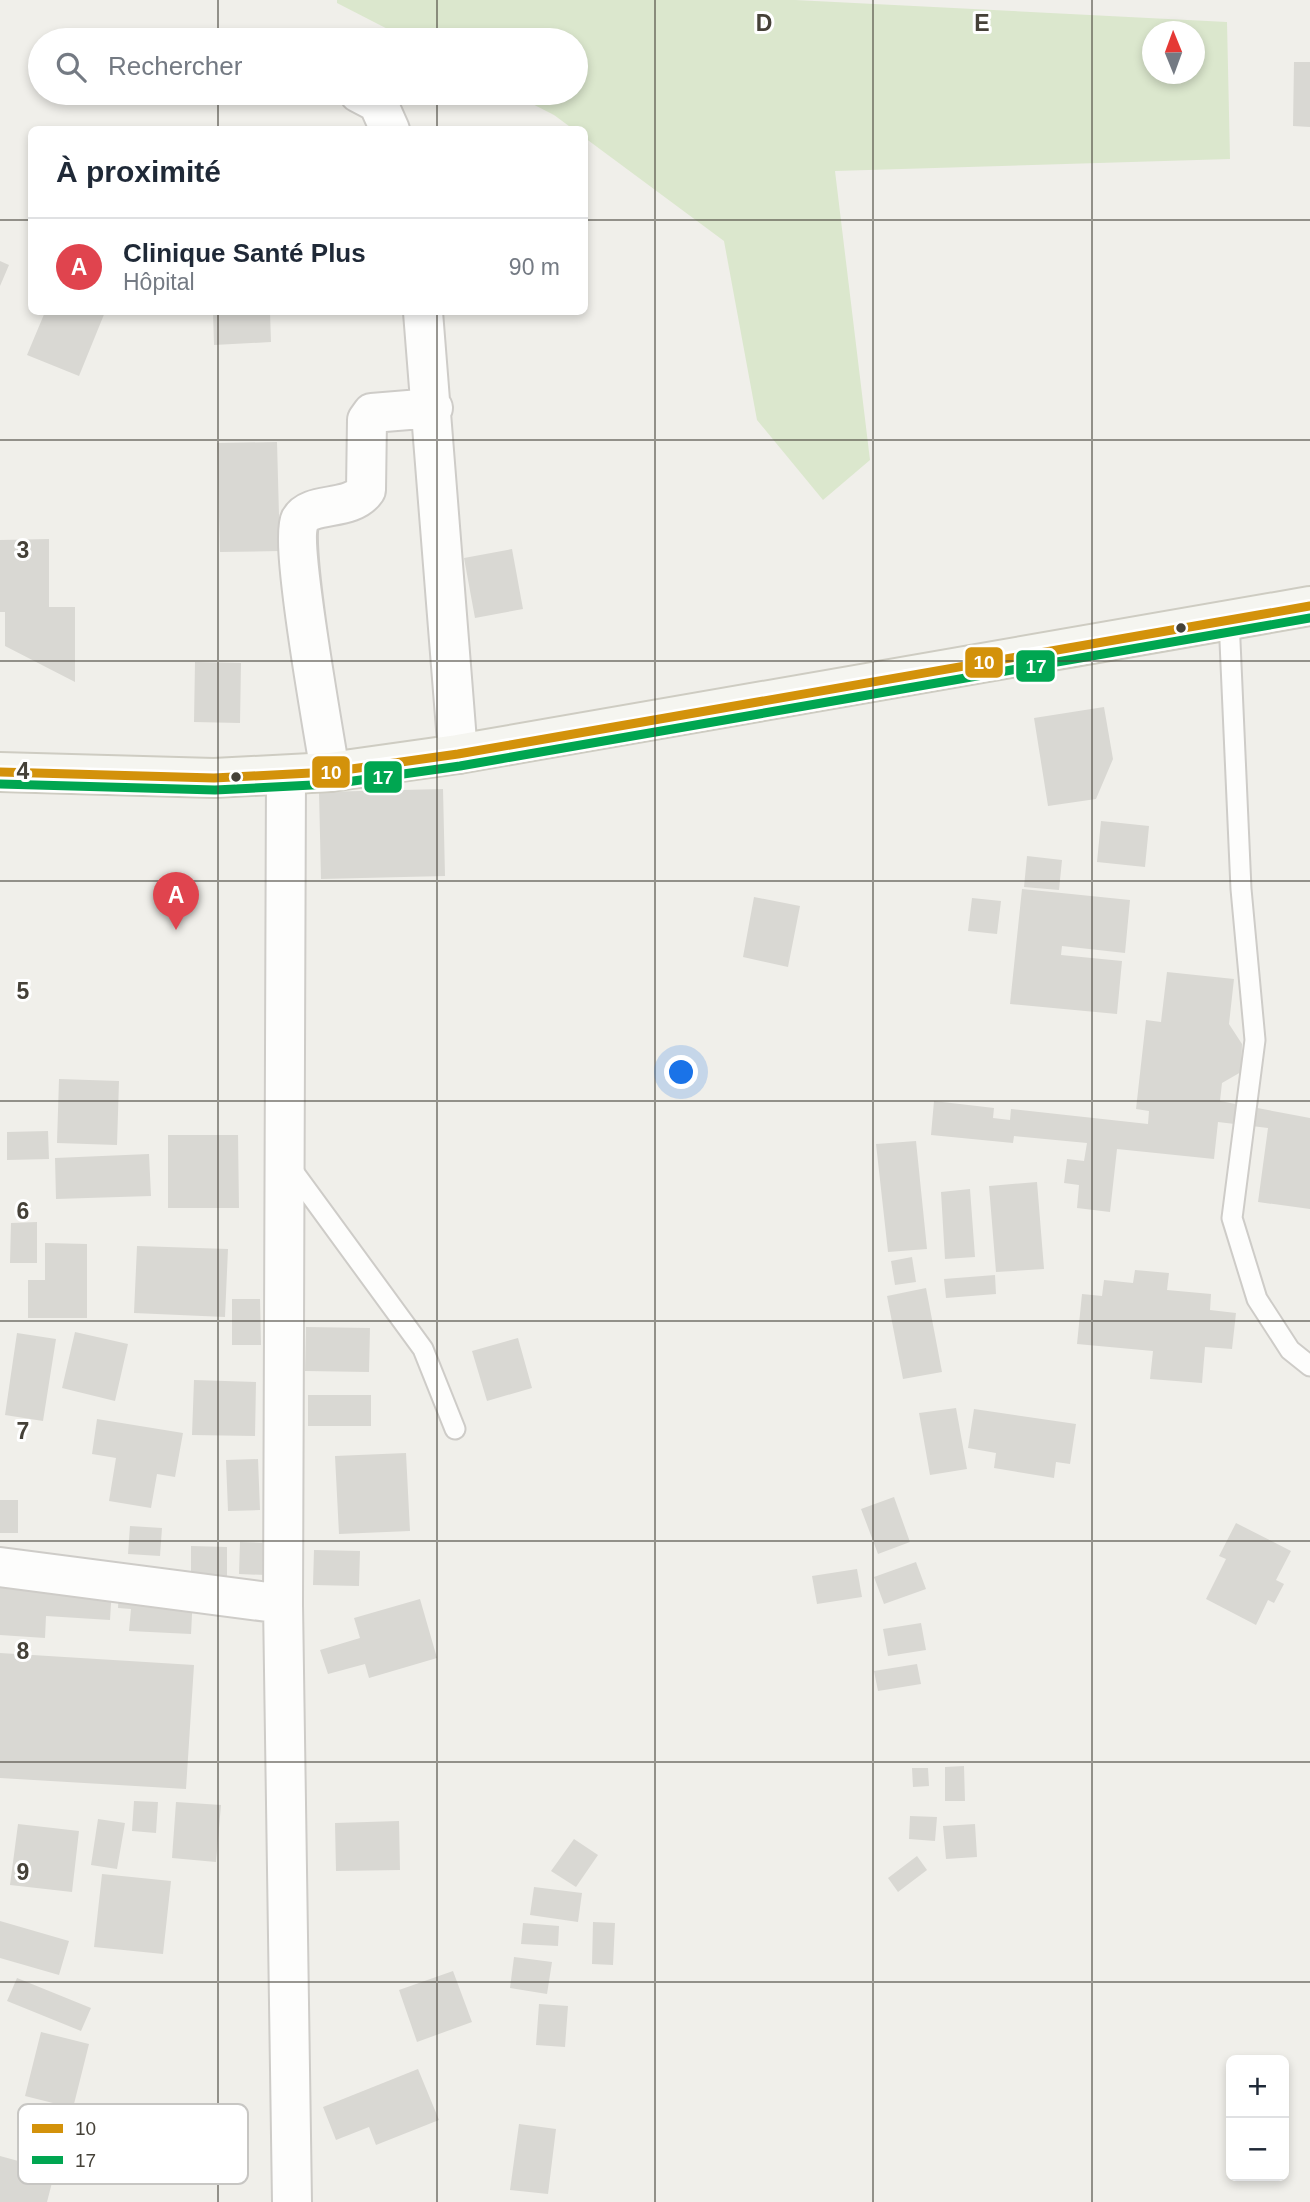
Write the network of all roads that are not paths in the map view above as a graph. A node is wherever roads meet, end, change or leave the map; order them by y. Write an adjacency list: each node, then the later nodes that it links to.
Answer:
1 (379, 105): 2 (street)
2 (388, 126)
3 (423, 315): 4 (street)
4 (433, 408): 7 (street); 9 (street)
5 (1310, 606): 6 (main road)
6 (1229, 619): 7 (main road); 12 (lane)
7 (458, 754): 9 (main road)
8 (0, 772): 10 (main road)
9 (330, 772): 10 (main road)
10 (286, 775): 11 (street)
11 (287, 1163): 13 (lane); 15 (street)
12 (1310, 1366)
13 (455, 1429)
14 (0, 1567): 15 (street)
15 (283, 1604): 16 (street)
16 (292, 2202)

